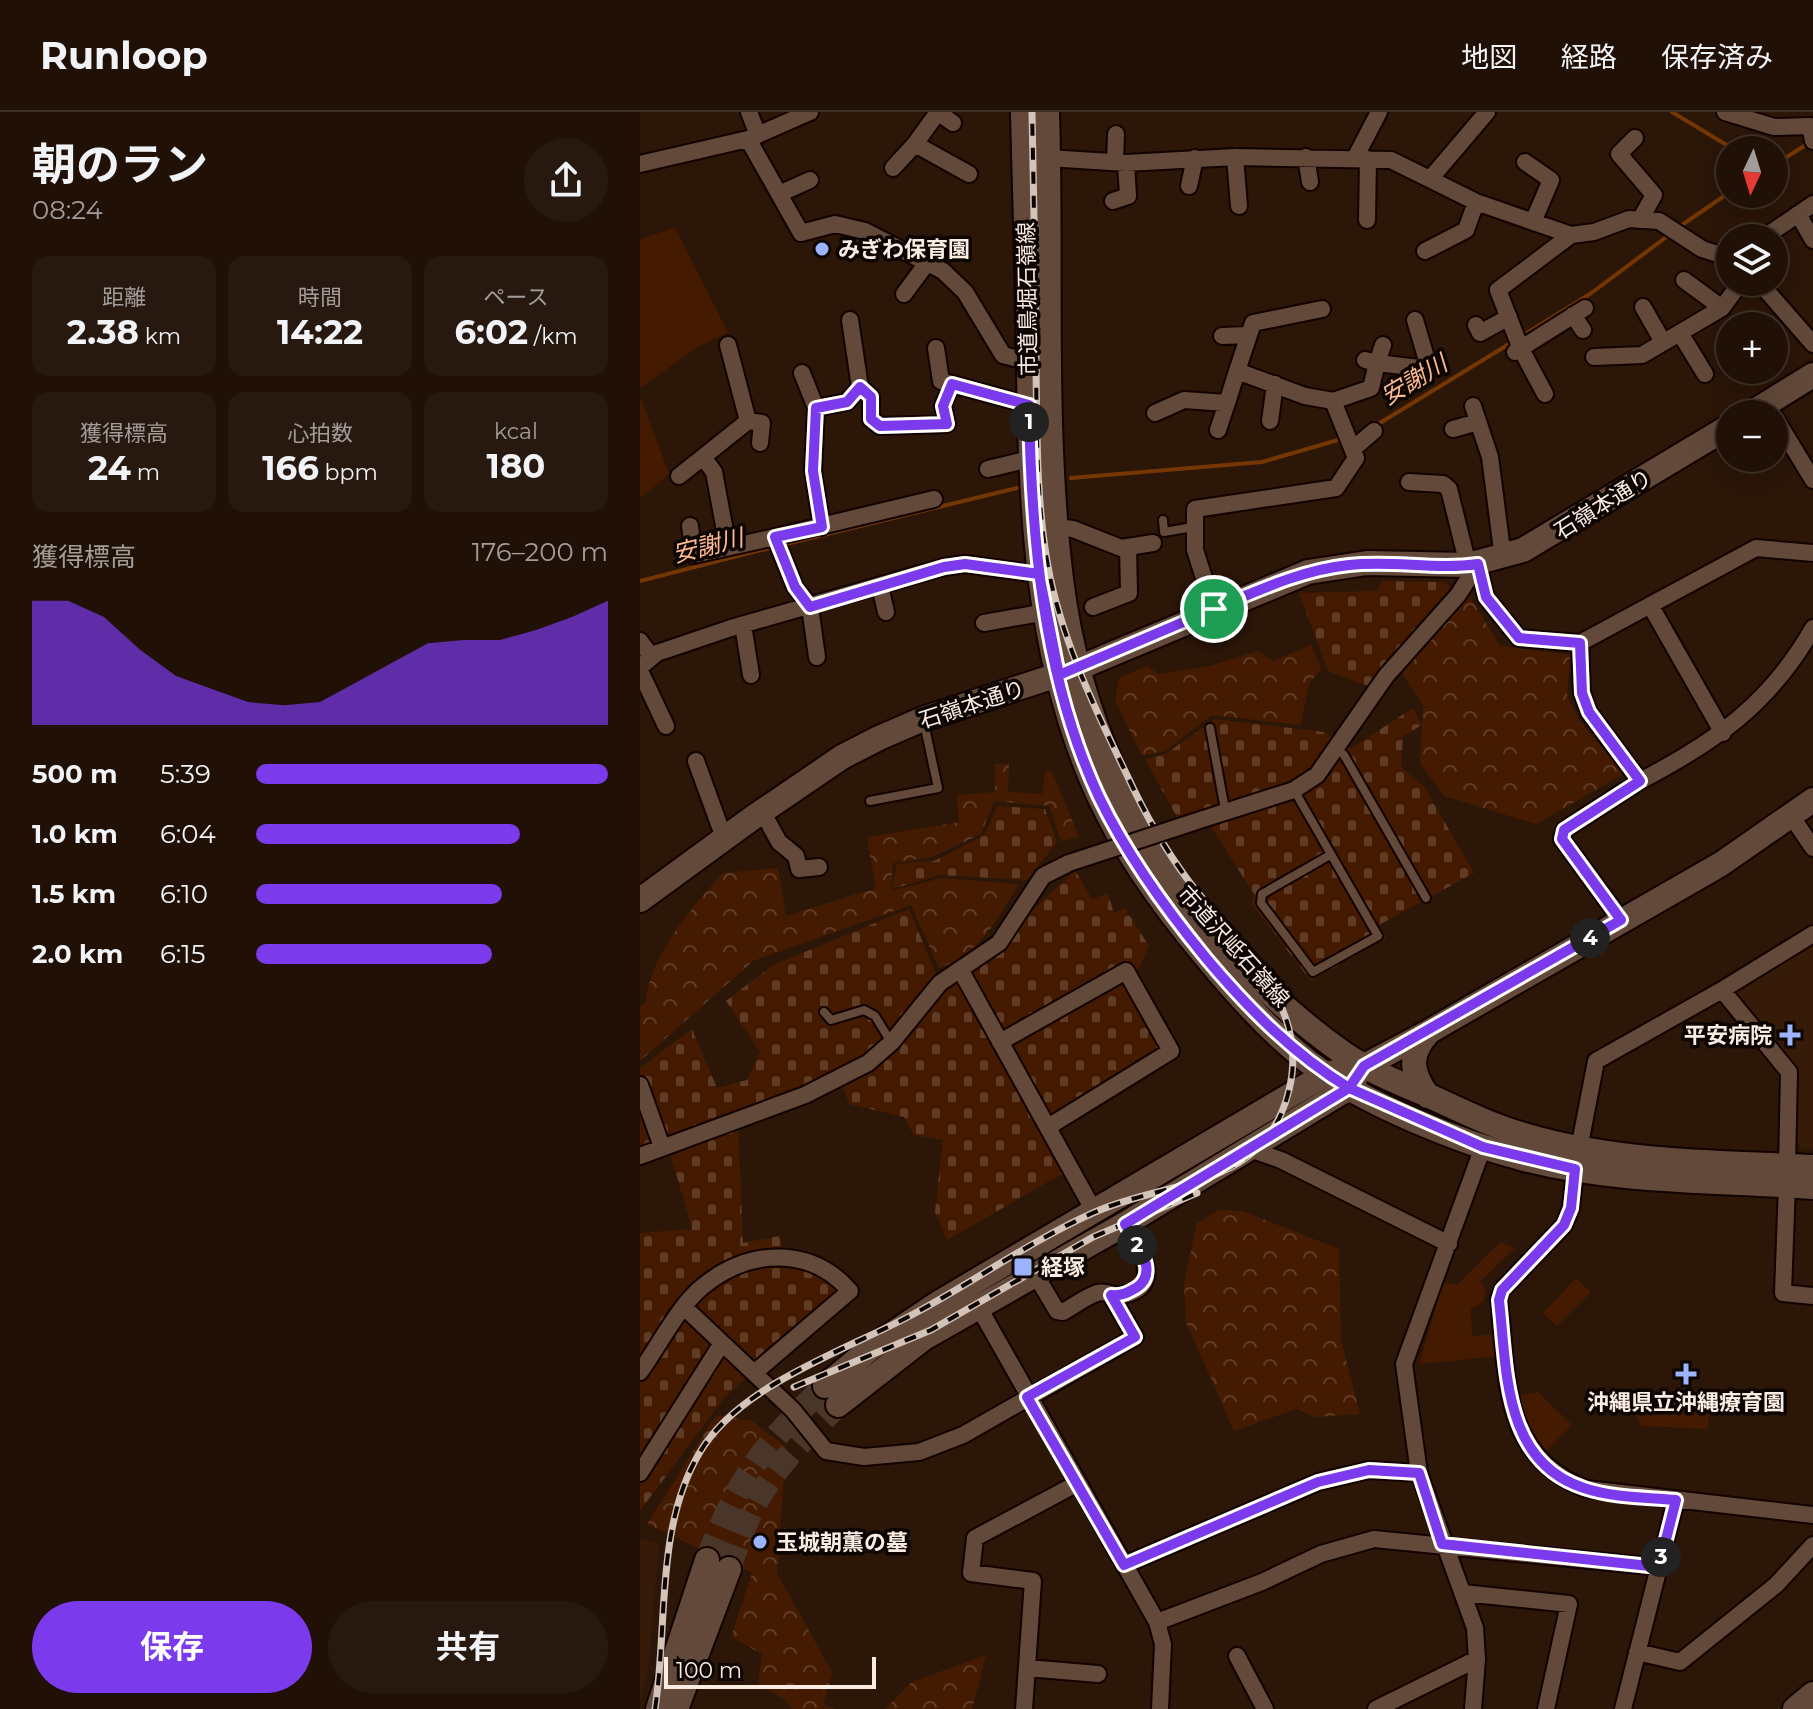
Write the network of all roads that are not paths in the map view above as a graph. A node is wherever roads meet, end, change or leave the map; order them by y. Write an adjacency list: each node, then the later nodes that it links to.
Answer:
1 (749, 112): 11 (street)
2 (810, 112): 11 (street)
3 (1023, 112): 65 (street, 市道鳥堀石嶺線)
4 (1047, 112): 16 (street, 市道鳥堀石嶺線)
5 (1379, 112): 18 (street)
6 (1487, 112): 24 (street)
7 (1725, 112): 9 (street)
8 (943, 116): 13 (street)
9 (1811, 128)
10 (1116, 134): 21 (street)
11 (753, 137): 19 (street); 28 (street)
12 (1627, 140): 35 (street)
13 (915, 144): 22 (street); 23 (street)
14 (1235, 157): 15 (street); 17 (street); 32 (street)
15 (1306, 157): 18 (street); 26 (street)
16 (1048, 158): 21 (street); 99 (street, 市道鳥堀石嶺線)
17 (1195, 158): 21 (street); 27 (street)
18 (1362, 158): 24 (street); 34 (street)
19 (641, 162)
20 (1525, 162): 36 (street)
21 (1121, 163): 29 (street)
22 (893, 168)
23 (969, 174)
24 (1430, 179): 30 (street)
25 (810, 180): 28 (street)
26 (1310, 182)
27 (1189, 186)
28 (779, 194): 42 (street)
29 (1113, 201)
30 (1476, 202): 36 (street); 40 (street)
31 (1813, 204): 33 (street)
32 (1239, 206)
33 (1798, 214): 37 (street); 39 (street)
34 (1367, 220)
35 (1640, 220): 38 (street); 41 (street)
36 (1533, 222): 38 (street)
37 (1783, 224)
38 (1571, 235): 57 (street)
39 (1813, 240)
40 (1425, 251)
41 (1716, 254)
42 (927, 263): 44 (street); 65 (street)
43 (1684, 280): 48 (street)
44 (904, 294)
45 (1731, 296): 48 (street)
46 (1771, 296): 59 (street)
47 (1643, 307): 58 (street)
48 (1722, 308): 54 (street)
49 (1322, 309): 55 (street)
50 (1580, 318): 57 (street)
51 (850, 320): 72 (street)
52 (1415, 320): 64 (street)
53 (1476, 325): 57 (street)
54 (1680, 333): 58 (street); 68 (street)
55 (1249, 335): 56 (street); 66 (street)
56 (1222, 336)
57 (1516, 338): 73 (street)
58 (1663, 342): 63 (street)
59 (1813, 344)
60 (1383, 345): 64 (street)
61 (936, 348): 70 (street)
62 (725, 354): 80 (street)
63 (1594, 357)
64 (1371, 361): 75 (street)
65 (1029, 362): 77 (street, 市道鳥堀石嶺線)
66 (1237, 371): 71 (street); 76 (street)
67 (802, 373): 78 (street)
68 (1705, 374)
69 (1813, 375): 74 (street)
70 (952, 384): 72 (street); 77 (street)
71 (1275, 384): 75 (street); 81 (street)
72 (860, 387): 78 (street)
73 (1545, 394)
74 (1781, 400)
75 (1333, 401): 86 (street)
76 (1227, 403): 79 (street); 83 (street)
77 (1029, 405): 90 (street, 市道鳥堀石嶺線)
78 (816, 408): 98 (street)
79 (1155, 413)
80 (748, 421): 87 (street); 89 (street)
81 (1270, 421)
82 (1453, 429): 106 (street)
83 (1218, 430)
84 (1374, 431): 86 (street)
85 (1716, 435): 106 (street, 石嶺本通り)
86 (1349, 441): 100 (street)
87 (760, 443)
88 (1788, 444): 93 (street)
89 (703, 457): 92 (street); 103 (street)
90 (1029, 459): 91 (street); 108 (street, 市道鳥堀石嶺線)
91 (988, 469)
92 (679, 476)
93 (1813, 480)
94 (1409, 482): 107 (street)
95 (934, 499): 98 (street)
96 (1163, 520): 100 (lane)
97 (690, 526): 103 (street)
98 (822, 527): 101 (street)
99 (1056, 527): 104 (street); 123 (street, 市道鳥堀石嶺線)
100 (1193, 527): 113 (street)
101 (775, 537): 103 (street); 111 (street)
102 (1153, 543): 104 (street)
103 (728, 547)
104 (1128, 547): 112 (street)
105 (1813, 553): 110 (street)
106 (1503, 558): 107 (street, 石嶺本通り)
107 (1473, 564): 113 (street, 石嶺本通り); 120 (street); 129 (street)
108 (1039, 574): 109 (street); 115 (street, 市道鳥堀石嶺線)
109 (880, 586): 111 (street); 114 (street)
110 (1650, 605): 120 (street); 128 (street)
111 (810, 607): 117 (street); 121 (street)
112 (1093, 607)
113 (1214, 609): 123 (street, 石嶺本通り)
114 (886, 612)
115 (1046, 612): 116 (street); 123 (street, 市道鳥堀石嶺線)
116 (984, 623)
117 (743, 625): 122 (street); 124 (street)
118 (1813, 628): 128 (street)
119 (640, 641): 122 (street)
120 (1580, 643): 131 (street)
121 (817, 657)
122 (644, 665): 126 (street)
123 (1068, 672): 125 (street, 石嶺本通り); 152 (street, 市道沢岻石嶺線); 153 (street)
124 (751, 675)
125 (923, 719): 134 (lane); 136 (street, 石嶺本通り)
126 (666, 726)
127 (1210, 728): 135 (lane)
128 (1723, 733): 131 (street)
129 (1337, 749): 132 (street); 142 (lane)
130 (696, 761): 138 (street)
131 (1640, 781): 144 (street)
132 (1294, 790): 135 (street); 140 (lane)
133 (1813, 800): 137 (street)
134 (870, 801)
135 (1228, 810): 146 (street, bridge)
136 (762, 811): 141 (street); 143 (street, 石嶺本通り)
137 (1792, 817): 139 (street); 144 (street)
138 (720, 827)
139 (1813, 848)
140 (1330, 855): 140 (lane)
141 (819, 867)
142 (1426, 898)
143 (640, 900)
144 (1621, 920): 149 (street)
145 (1813, 934): 147 (street)
146 (961, 971): 150 (street); 151 (street)
147 (1722, 990): 162 (street); 164 (street)
148 (824, 1012): 150 (lane)
149 (1430, 1031): 152 (street); 156 (street)
150 (892, 1042): 158 (street)
151 (1000, 1042): 157 (street); 157 (street)
152 (1364, 1066): 153 (street); 155 (street); 156 (street, 市道沢岻石嶺線)
153 (1326, 1074): 155 (street); 166 (street)
154 (640, 1085): 158 (street)
155 (1349, 1088): 159 (street); 160 (street)
156 (1428, 1096): 162 (street, 市道沢岻石嶺線)
157 (1048, 1127): 166 (street)
158 (662, 1147): 161 (street)
159 (1483, 1147): 162 (street); 168 (street)
160 (1247, 1148): 167 (street); 168 (street)
161 (640, 1156)
162 (1577, 1159): 164 (street); 181 (street)
163 (1813, 1167): 164 (street)
164 (1787, 1176): 165 (street); 171 (street)
165 (1813, 1187)
166 (1094, 1211): 172 (street)
167 (1125, 1224): 169 (street); 170 (street)
168 (1449, 1244): 179 (street)
169 (1035, 1274): 170 (street); 172 (street)
170 (1111, 1295): 177 (street)
171 (1813, 1296)
172 (978, 1306): 177 (street)
173 (685, 1308): 174 (street); 175 (street); 176 (street)
174 (722, 1343): 176 (street); 178 (street)
175 (640, 1372)
176 (754, 1373): 177 (street)
177 (1027, 1397): 180 (street)
178 (640, 1473)
179 (1419, 1473): 183 (street); 185 (street)
180 (1076, 1484): 185 (street); 192 (street)
181 (1676, 1500): 182 (street); 186 (street)
182 (1813, 1515)
183 (1442, 1544): 186 (street); 187 (street); 188 (street)
184 (1813, 1545): 189 (street)
185 (1124, 1565): 188 (street)
186 (1659, 1567): 189 (street)
187 (1463, 1593): 191 (street); 203 (street)
188 (1157, 1622): 199 (street)
189 (1637, 1652): 204 (street)
190 (1237, 1656): 200 (street)
191 (1477, 1659): 195 (street); 202 (street)
192 (1027, 1668): 193 (street); 198 (street)
193 (1098, 1674)
194 (1813, 1694): 205 (street)
195 (1401, 1702): 201 (street)
196 (658, 1709): 197 (street)
197 (676, 1709)
198 (1024, 1709)
199 (1160, 1709)
200 (1265, 1709)
201 (1376, 1709)
202 (1473, 1709)
203 (1546, 1709)
204 (1623, 1709)
205 (1795, 1709)

